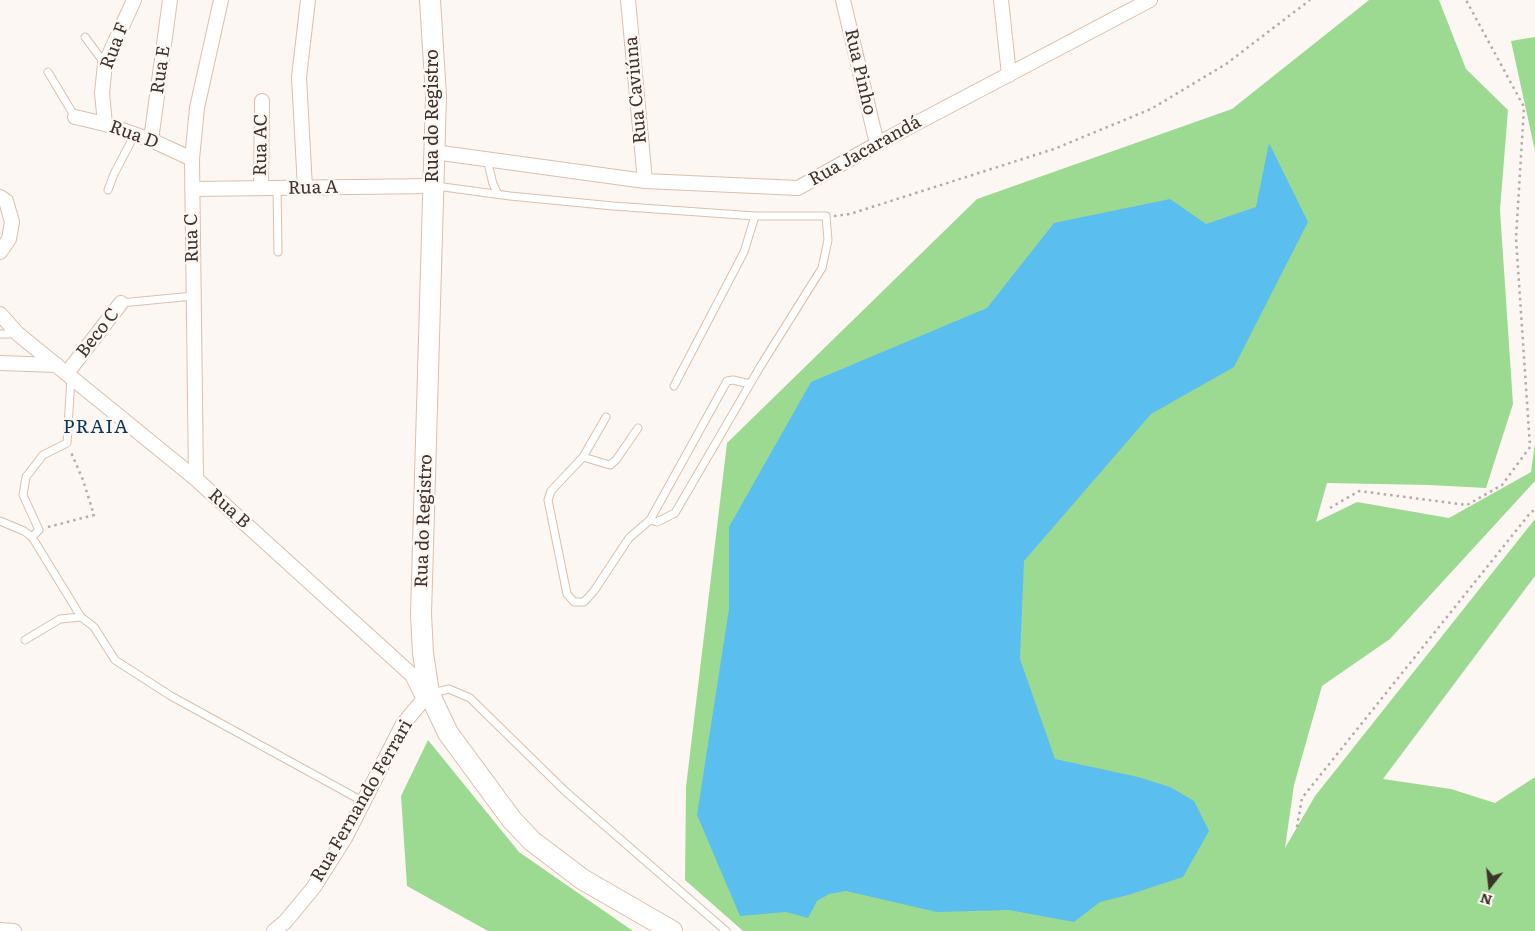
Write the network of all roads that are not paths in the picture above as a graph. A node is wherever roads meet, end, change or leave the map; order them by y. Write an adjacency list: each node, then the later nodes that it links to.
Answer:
1 (134, 0): 11 (street, Rua F)
2 (170, 0): 18 (street, Rua E)
3 (221, 0): 21 (street, Rua C)
4 (308, 0): 27 (street)
5 (430, 0): 20 (main road, Rua do Registro)
6 (628, 0): 23 (street, Rua Caviúna)
7 (843, 0): 19 (street, Rua Pinho)
8 (1001, 0): 13 (street)
9 (1150, 0): 13 (street, Rua Jacarandá)
10 (85, 37): 11 (lane)
11 (105, 64): 16 (street, Rua F)
12 (48, 72): 15 (lane)
13 (1009, 75): 19 (street, Rua Jacarandá)
14 (262, 101): 25 (street, Rua AC)
15 (75, 117): 16 (street, Rua D)
16 (106, 124): 17 (street, Rua D)
17 (135, 134): 18 (street, Rua D); 29 (lane)
18 (151, 140): 21 (street, Rua D)
19 (877, 144): 23 (street, Rua Jacarandá)
20 (434, 152): 22 (street, Rua Jacarandá); 24 (main road, Rua do Registro)
21 (192, 159): 28 (street, Rua C)
22 (487, 159): 23 (street, Rua Jacarandá); 30 (lane)
23 (645, 181)
24 (433, 186): 27 (street, Rua A); 30 (lane); 53 (main road, Rua do Registro)
25 (261, 188): 26 (street, Rua A); 28 (street, Rua A)
26 (277, 188): 27 (street, Rua A); 34 (lane)
27 (305, 188)
28 (192, 189): 35 (street, Rua C)
29 (108, 190)
30 (498, 194): 32 (lane)
31 (0, 197): 33 (street)
32 (756, 216): 42 (lane); 43 (lane)
33 (0, 252)
34 (278, 252)
35 (193, 296): 36 (lane, Beco C); 47 (street, Rua C)
36 (121, 304): 41 (street, Beco C)
37 (0, 314): 39 (street, Rua B)
38 (0, 334): 39 (lane)
39 (18, 334): 41 (street, Rua B)
40 (0, 363): 41 (street)
41 (65, 371): 47 (street, Rua B); 50 (lane)
42 (750, 384): 48 (lane); 48 (lane)
43 (674, 386)
44 (606, 417): 46 (lane)
45 (638, 428): 46 (lane)
46 (583, 457): 48 (lane)
47 (196, 479): 53 (street, Rua B)
48 (650, 520)
49 (0, 521): 50 (lane)
50 (32, 537): 51 (lane)
51 (81, 617): 52 (lane); 54 (lane)
52 (25, 640)
53 (427, 696): 54 (street, Rua Fernando Ferrari); 58 (main road, Rua do Registro); 59 (lane)
54 (365, 802): 57 (street, Rua Fernando Ferrari)
55 (0, 930): 56 (street)
56 (14, 931)
57 (274, 931)
58 (672, 931)
59 (726, 931)

